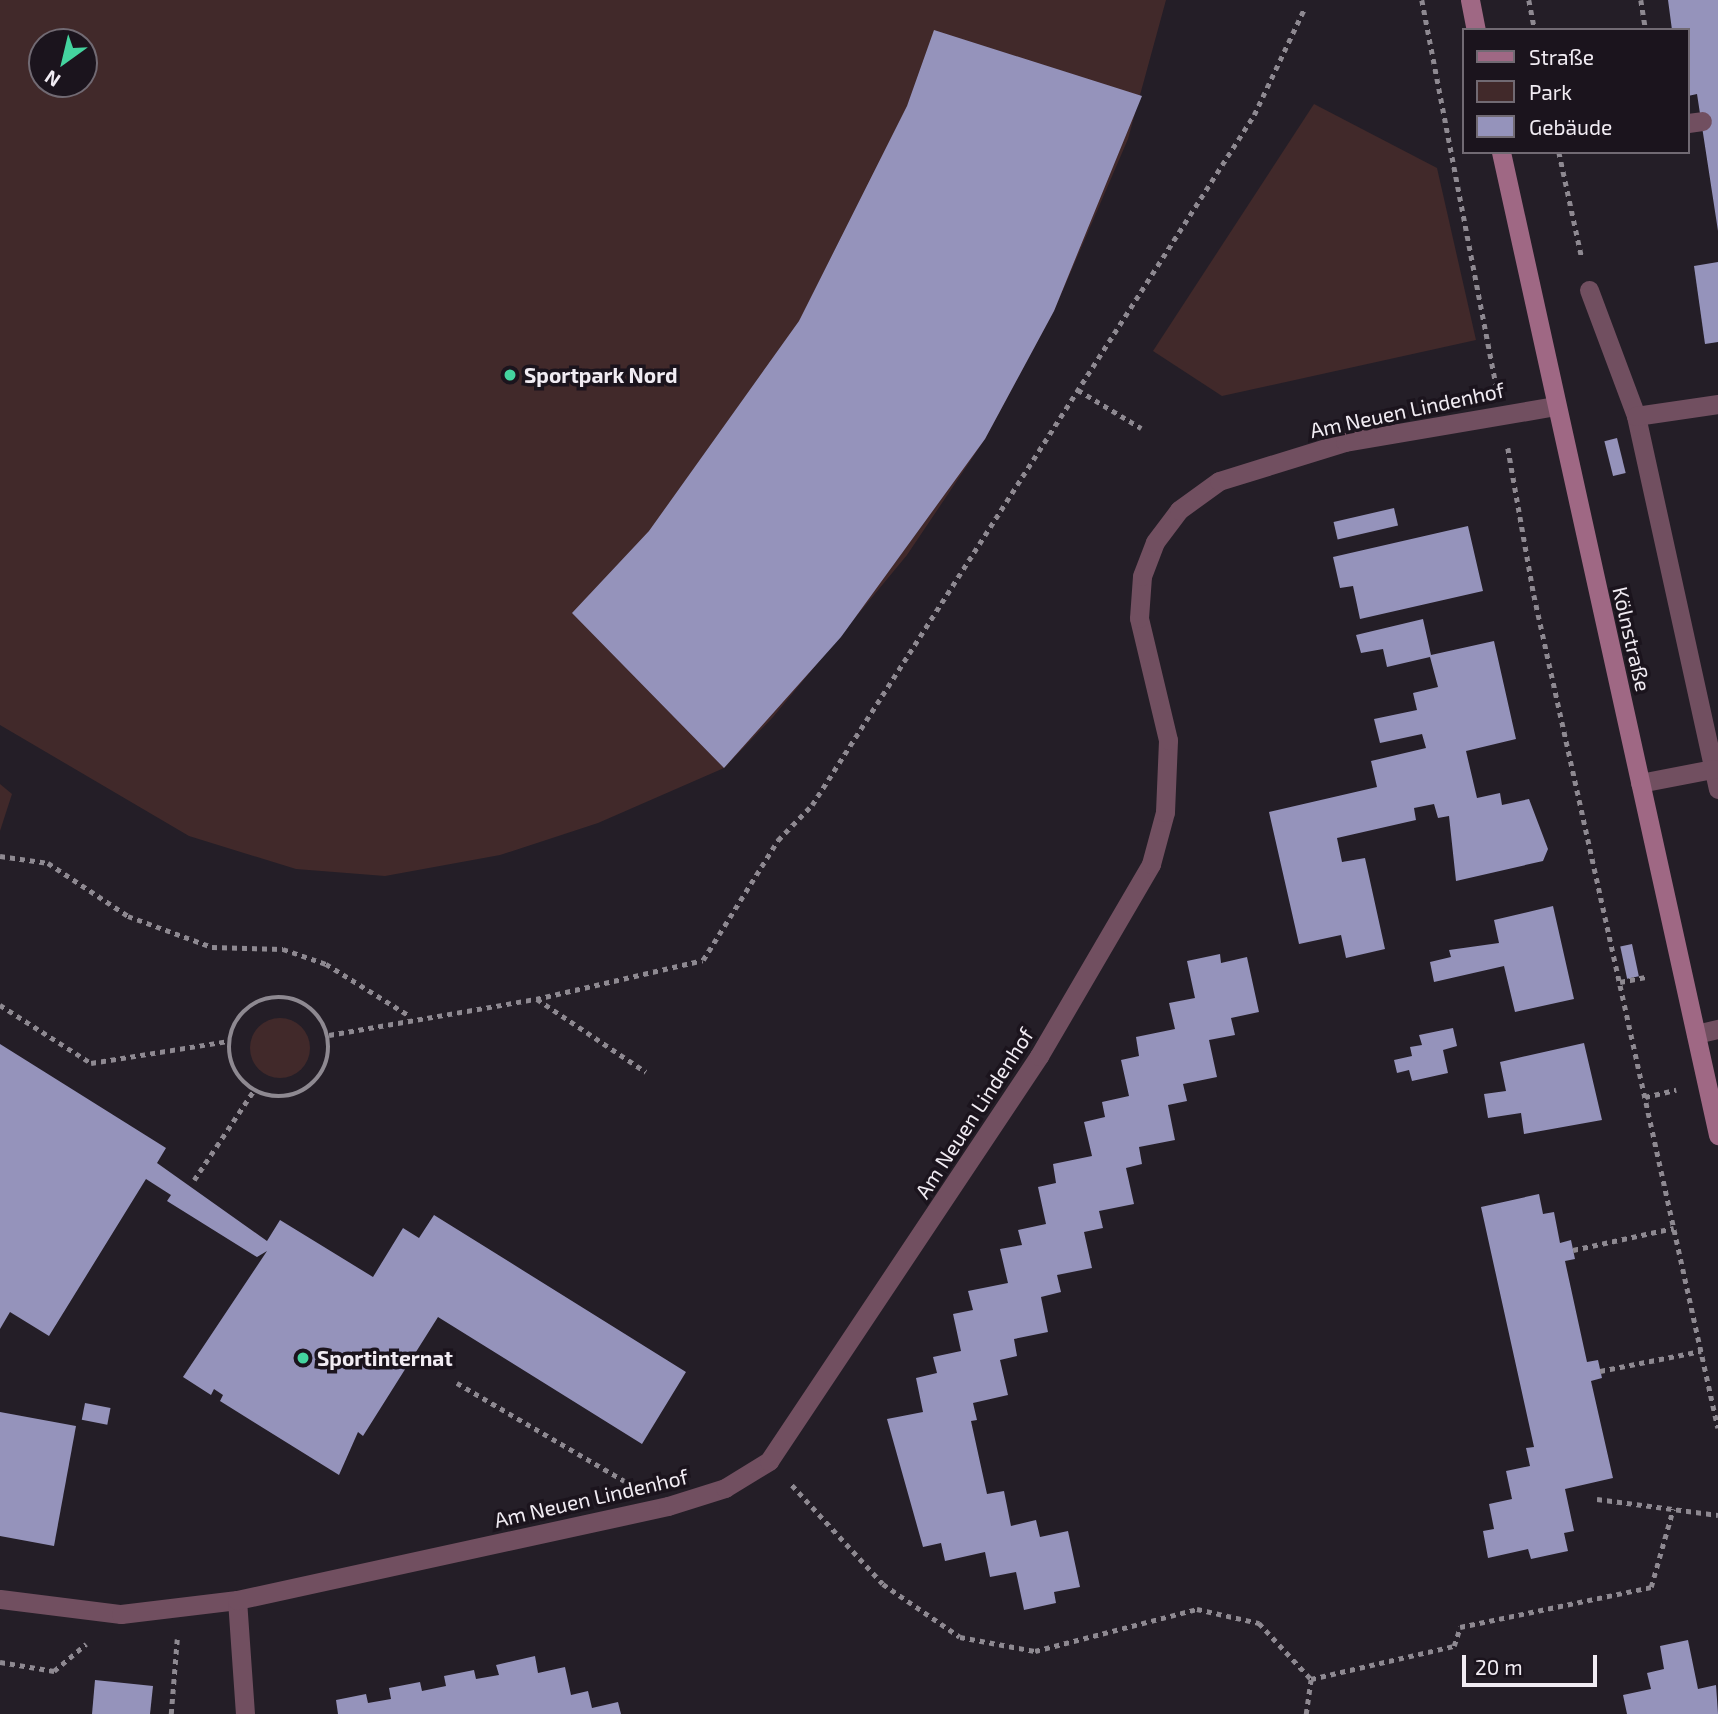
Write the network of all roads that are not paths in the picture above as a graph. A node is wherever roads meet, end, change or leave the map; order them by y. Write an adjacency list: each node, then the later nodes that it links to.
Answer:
1 (1470, 0): 2 (main road)
2 (1476, 28)
3 (1501, 154): 6 (main road, Kölnstraße)
4 (1589, 290): 7 (street)
5 (1718, 404): 7 (street)
6 (1556, 406): 9 (main road, Kölnstraße); 15 (street, Am Neuen Lindenhof)
7 (1636, 416): 8 (street)
8 (1713, 769): 9 (street); 10 (street)
9 (1640, 782): 12 (main road, Kölnstraße)
10 (1718, 789)
11 (1718, 1028): 12 (street)
12 (1696, 1034): 13 (main road, Kölnstraße)
13 (1718, 1135)
14 (0, 1599): 15 (street, Am Neuen Lindenhof)
15 (237, 1600): 16 (street)
16 (245, 1714)

